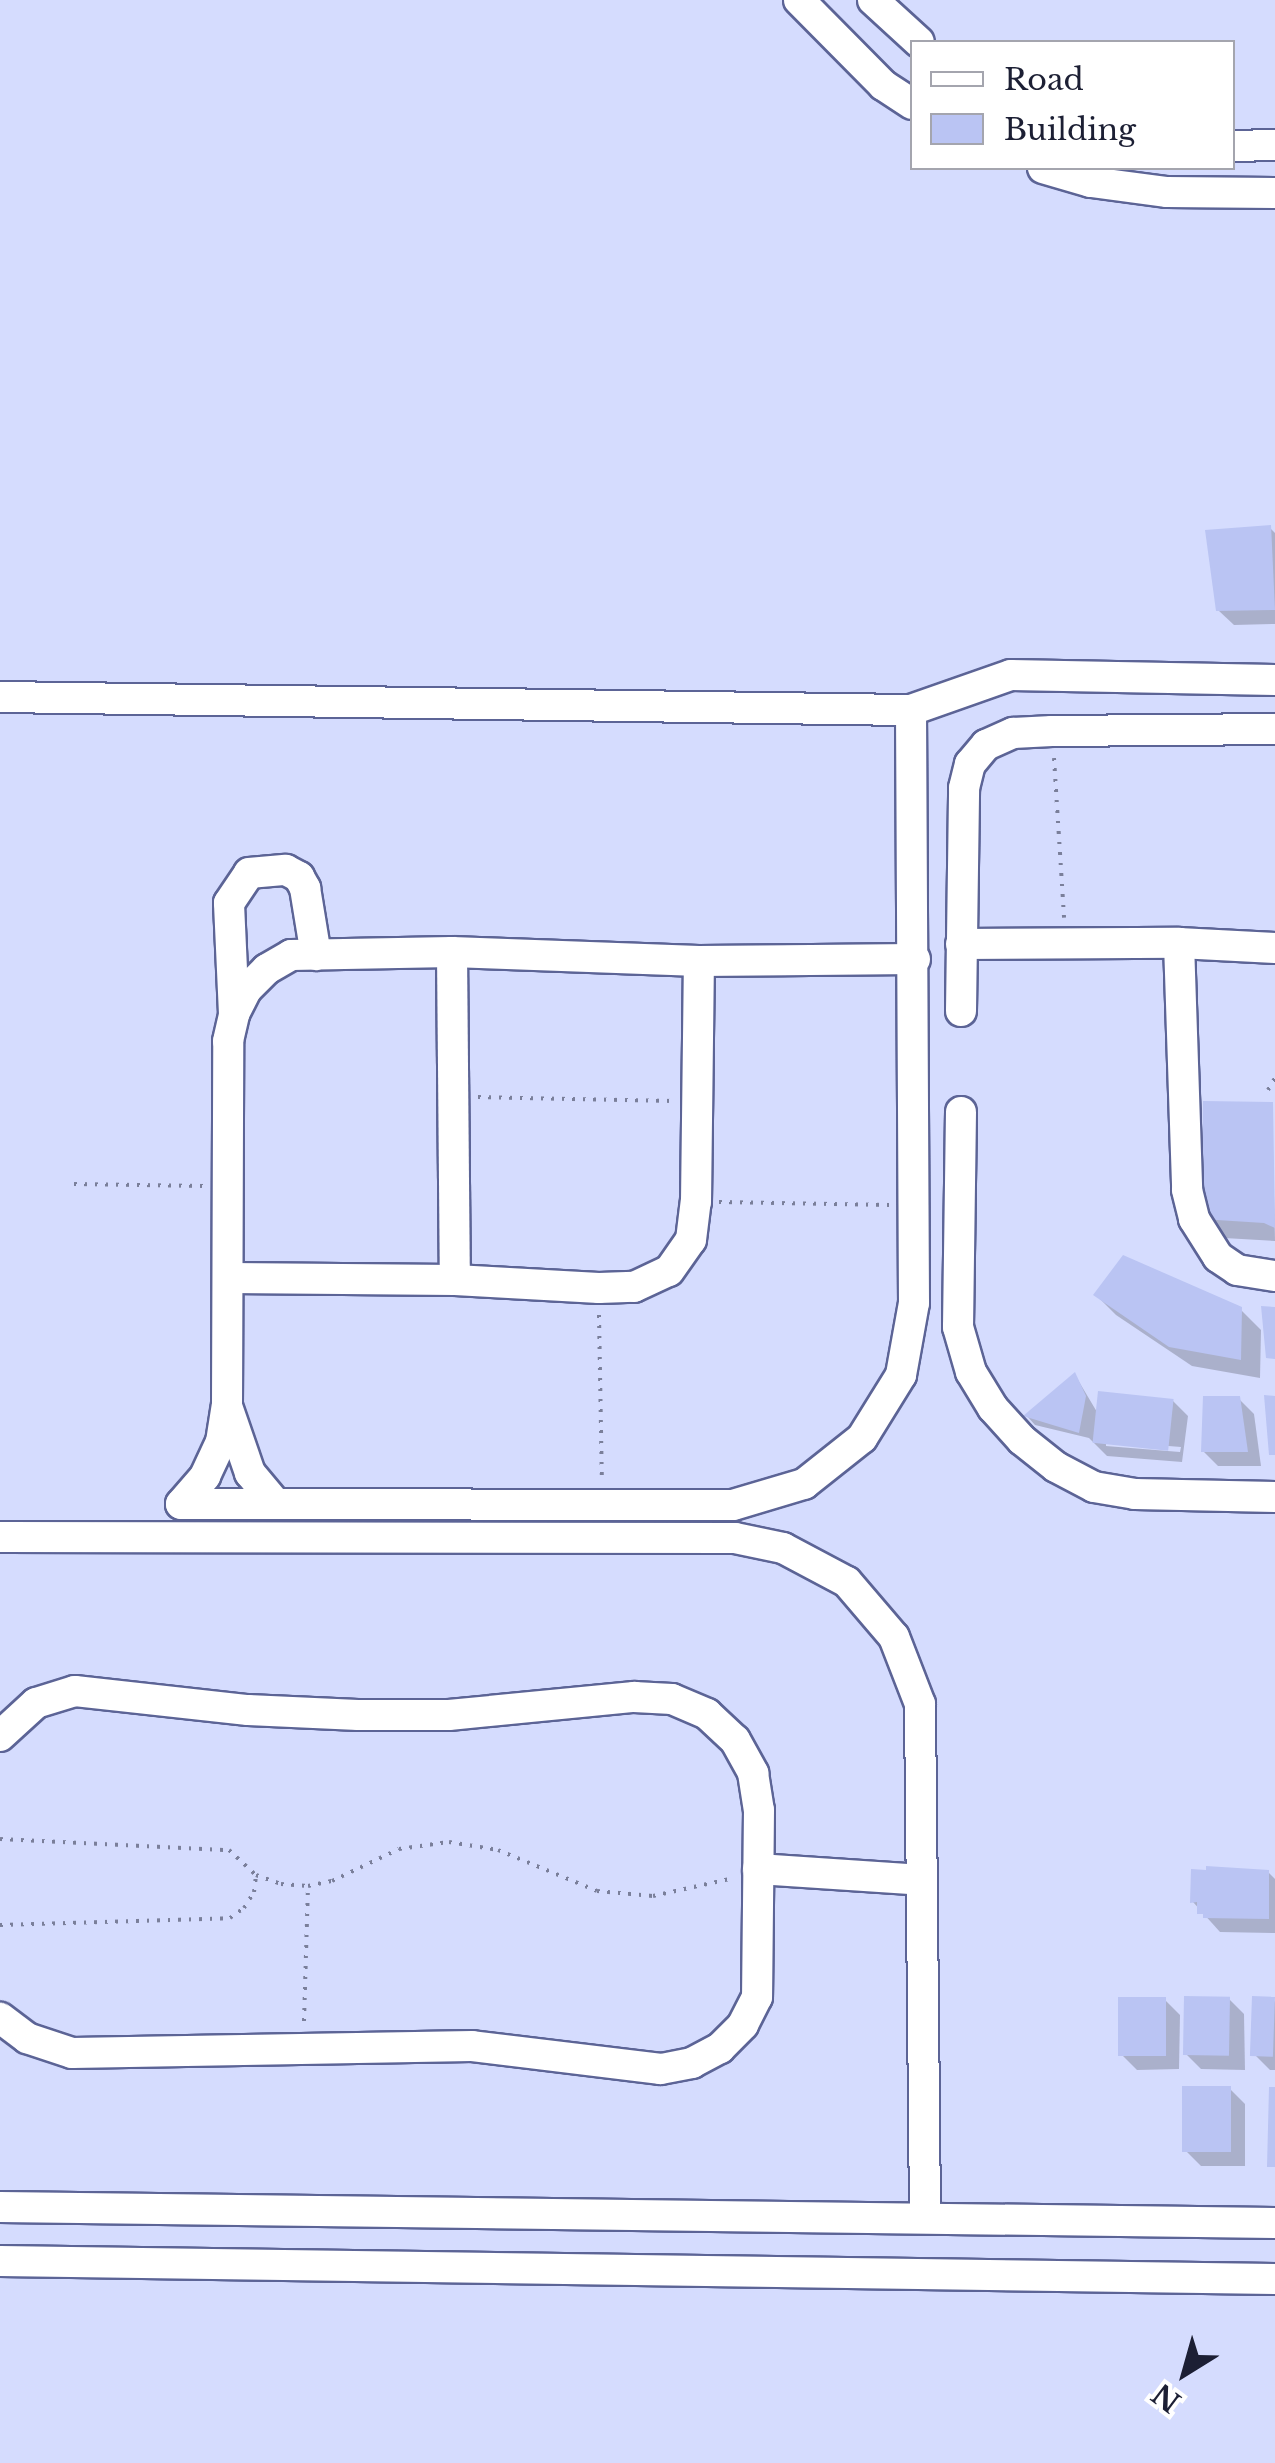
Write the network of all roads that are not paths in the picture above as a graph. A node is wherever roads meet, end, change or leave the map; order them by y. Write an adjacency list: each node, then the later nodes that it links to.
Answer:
1 (799, 0): 4 (street)
2 (874, 0): 3 (street)
3 (917, 40)
4 (910, 103)
5 (1275, 144): 6 (street)
6 (1235, 146)
7 (1050, 170): 8 (street)
8 (1275, 192)
9 (1275, 680): 10 (street)
10 (974, 689): 12 (street); 14 (street)
11 (0, 697): 12 (street)
12 (911, 710): 20 (street)
13 (1275, 729): 14 (street)
14 (997, 738): 16 (street)
15 (1180, 943): 16 (street); 17 (street); 25 (street)
16 (961, 944): 22 (street)
17 (1275, 948)
18 (452, 952): 19 (street); 21 (street); 27 (street)
19 (316, 954): 23 (street); 23 (street)
20 (915, 960): 21 (street); 30 (street)
21 (700, 962): 27 (street)
22 (961, 1011)
23 (234, 1014): 26 (street)
24 (961, 1112): 29 (street)
25 (1275, 1276)
26 (230, 1278): 27 (street); 28 (street)
27 (455, 1280)
28 (227, 1406): 30 (street); 30 (street)
29 (1275, 1498)
30 (276, 1504)
31 (0, 1537): 34 (street)
32 (0, 1736): 33 (street)
33 (758, 1869): 34 (street); 35 (street)
34 (922, 1880): 37 (street)
35 (0, 2018)
36 (0, 2207): 37 (street)
37 (925, 2216): 38 (street)
38 (1275, 2223)
39 (0, 2261): 40 (street)
40 (1275, 2279)

